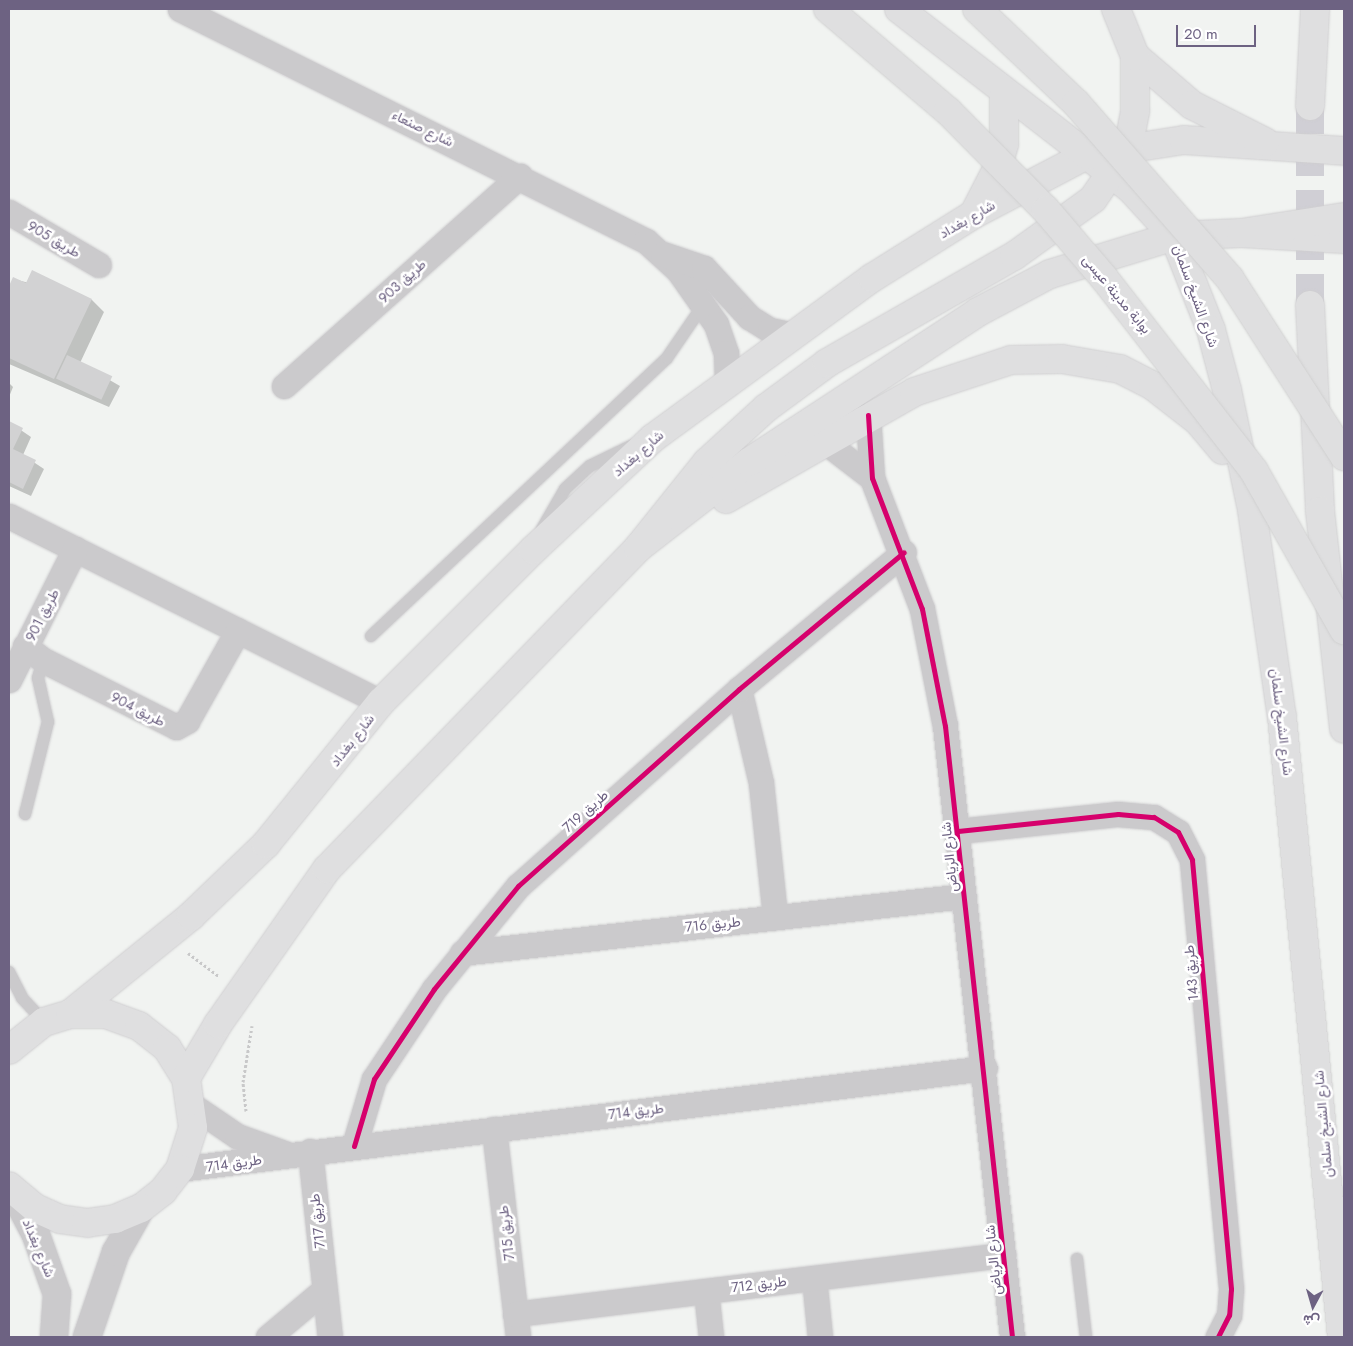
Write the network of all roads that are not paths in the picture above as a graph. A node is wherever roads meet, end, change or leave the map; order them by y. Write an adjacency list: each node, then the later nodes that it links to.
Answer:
1 (180, 9): 15 (street, شارع صنعاء)
2 (828, 9): 39 (main road, بوابة مدينة عيسى, bridge)
3 (899, 9): 8 (main road, شارع الشيخ سلمان)
4 (977, 9): 31 (main road, bridge)
5 (1116, 9): 7 (main road)
6 (1315, 9): 9 (main road)
7 (1135, 56): 10 (main road); 11 (main road)
8 (1004, 93): 13 (main road, شارع الشيخ سلمان); 17 (main road)
9 (1310, 106)
10 (1265, 142): 11 (main road, شارع بغداد); 12 (main road, شارع بغداد)
11 (1128, 148): 13 (main road, شارع بغداد); 14 (main road)
12 (1344, 151)
13 (1087, 155): 14 (main road, شارع الشيخ سلمان); 17 (main road, شارع بغداد)
14 (1112, 175): 20 (main road, شارع الشيخ سلمان); 35 (main road)
15 (520, 176): 22 (street, شارع صنعاء); 28 (street, طريق 903)
16 (9, 212): 23 (street, طريق 905)
17 (974, 214): 26 (main road, شارع بغداد)
18 (1344, 217): 19 (main road)
19 (1241, 233): 20 (main road); 21 (main road)
20 (1174, 236): 33 (main road, شارع الشيخ سلمان); 35 (main road)
21 (1344, 239)
22 (663, 254): 24 (street, شارع صنعاء); 26 (street, شارع صنعاء)
23 (99, 265)
24 (704, 304): 27 (street, شارع صنعاء); 40 (lane)
25 (1310, 304): 45 (main road)
26 (793, 335): 27 (main road, شارع بغداد)
27 (727, 384): 44 (main road, شارع بغداد)
28 (284, 386)
29 (868, 415): 30 (main road); 32 (street, شارع الرياض); 33 (main road)
30 (824, 440): 32 (street, شارع الرياض); 35 (main road)
31 (1344, 456)
32 (872, 478): 37 (street, شارع الرياض)
33 (1252, 510): 79 (main road, شارع الشيخ سلمان)
34 (9, 516): 36 (street)
35 (638, 548): 56 (main road)
36 (75, 549): 38 (street); 41 (street, طريق 901)
37 (904, 552): 43 (street, طريق 719); 47 (street, شارع الرياض)
38 (238, 630): 41 (street, طريق 904); 44 (street)
39 (1344, 630)
40 (372, 636)
41 (34, 653): 42 (street, طريق 901); 46 (lane)
42 (9, 680)
43 (739, 689): 49 (street); 50 (street, طريق 719)
44 (381, 702): 52 (main road, شارع بغداد)
45 (1344, 729)
46 (25, 814)
47 (958, 831): 48 (street, شارع الرياض); 78 (street, طريق 143)
48 (964, 896): 49 (street, طريق 716); 55 (street, شارع الرياض)
49 (775, 917): 50 (street, طريق 716)
50 (462, 953): 59 (street, طريق 719)
51 (9, 972): 53 (lane)
52 (70, 1014): 53 (main road); 56 (main road)
53 (44, 1022): 54 (main road)
54 (12, 1042)
55 (985, 1068): 58 (street, طريق 714); 64 (street, شارع الرياض)
56 (186, 1078): 57 (main road)
57 (193, 1106): 60 (street, طريق 714); 61 (main road)
58 (494, 1129): 59 (street, طريق 714); 69 (street, طريق 715)
59 (354, 1146): 60 (street, طريق 714)
60 (298, 1153): 61 (street, طريق 714); 67 (street, طريق 717)
61 (180, 1169): 63 (main road)
62 (11, 1188): 63 (main road); 70 (street, شارع بغداد)
63 (141, 1208): 71 (street)
64 (1004, 1255): 66 (street, طريق 712); 76 (street, شارع الرياض)
65 (1077, 1259): 77 (lane)
66 (814, 1278): 68 (street, طريق 712); 75 (street)
67 (324, 1290): 72 (street); 73 (street, طريق 717)
68 (706, 1291): 69 (street, طريق 712); 74 (street)
69 (517, 1326)
70 (54, 1337)
71 (86, 1337)
72 (268, 1337)
73 (330, 1337)
74 (710, 1337)
75 (820, 1337)
76 (1012, 1337)
77 (1086, 1337)
78 (1218, 1337)
79 (1342, 1337)

